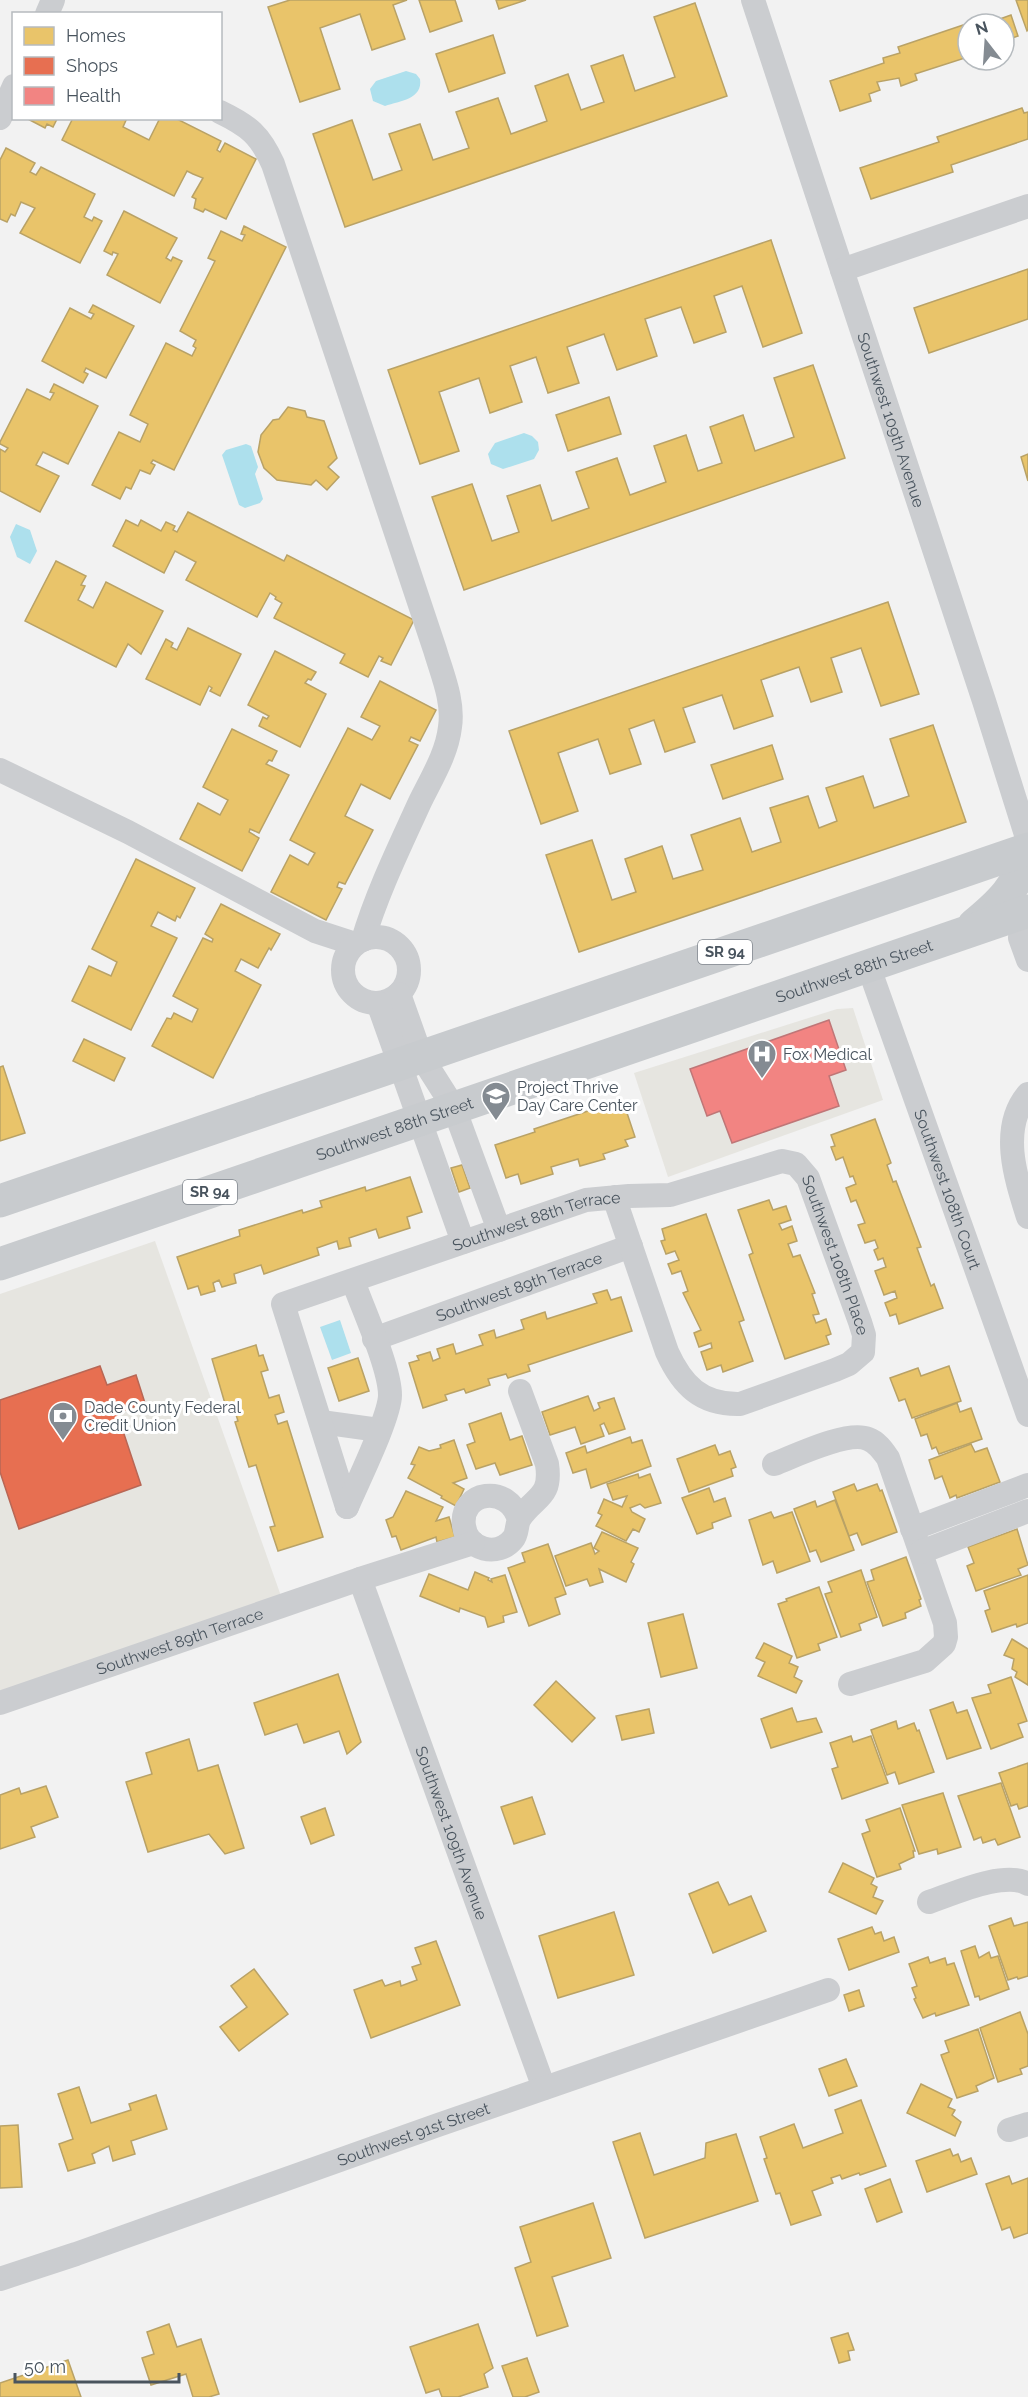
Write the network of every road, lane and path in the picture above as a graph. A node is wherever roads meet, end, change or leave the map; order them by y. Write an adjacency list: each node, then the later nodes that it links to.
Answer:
1 (753, 0): 6 (street, Southwest 109th Avenue)
2 (12, 91): 4 (street)
3 (222, 113): 13 (street)
4 (0, 118)
5 (1028, 206): 6 (street)
6 (842, 270): 8 (street, Southwest 109th Avenue)
7 (0, 770): 13 (street)
8 (1028, 842)
9 (1028, 849): 17 (main road, SR 94)
10 (1028, 854): 12 (main road)
11 (1026, 910): 12 (main road, Southwest 88th Street / SR 94); 14 (street)
12 (966, 932): 15 (main road, Southwest 88th Street / SR 94)
13 (359, 942): 16 (street); 16 (street)
14 (1028, 960)
15 (868, 965): 19 (main road, Southwest 88th Street / SR 94); 34 (street, Southwest 108th Court)
16 (388, 999): 17 (street)
17 (410, 1059): 19 (street); 20 (street); 25 (main road, SR 94)
18 (1028, 1095): 26 (street)
19 (454, 1108): 20 (main road, Southwest 88th Street / SR 94); 22 (street)
20 (419, 1120): 23 (street); 30 (main road, Southwest 88th Street / SR 94)
21 (796, 1164): 24 (street, Southwest 88th Terrace); 29 (street, Southwest 108th Place)
22 (482, 1183): 23 (street); 27 (street)
23 (445, 1192): 28 (street)
24 (614, 1197): 27 (street, Southwest 88th Terrace); 29 (street)
25 (0, 1201)
26 (1028, 1217)
27 (499, 1230): 28 (street, Southwest 88th Terrace)
28 (464, 1242): 31 (street, Southwest 88th Terrace)
29 (631, 1246): 32 (street, Southwest 89th Terrace)
30 (0, 1264)
31 (353, 1281): 32 (street); 35 (street, Southwest 88th Terrace)
32 (374, 1339): 36 (street)
33 (520, 1391): 42 (street)
34 (1028, 1415)
35 (321, 1422): 36 (street); 36 (street)
36 (379, 1430)
37 (774, 1464): 43 (street)
38 (1028, 1485): 39 (street)
39 (997, 1497): 41 (street); 43 (street)
40 (1028, 1511): 41 (street)
41 (1005, 1519): 45 (street)
42 (519, 1520): 44 (street); 44 (street)
43 (912, 1529): 45 (street)
44 (473, 1543): 46 (street, Southwest 89th Terrace)
45 (921, 1552): 47 (street)
46 (360, 1579): 48 (street, Southwest 89th Terrace); 52 (street, Southwest 109th Avenue)
47 (850, 1684)
48 (0, 1703)
49 (1028, 1884): 50 (street)
50 (928, 1902)
51 (828, 1990): 52 (street, Southwest 91st Street)
52 (544, 2088): 53 (street, Southwest 91st Street)
53 (0, 2279)

